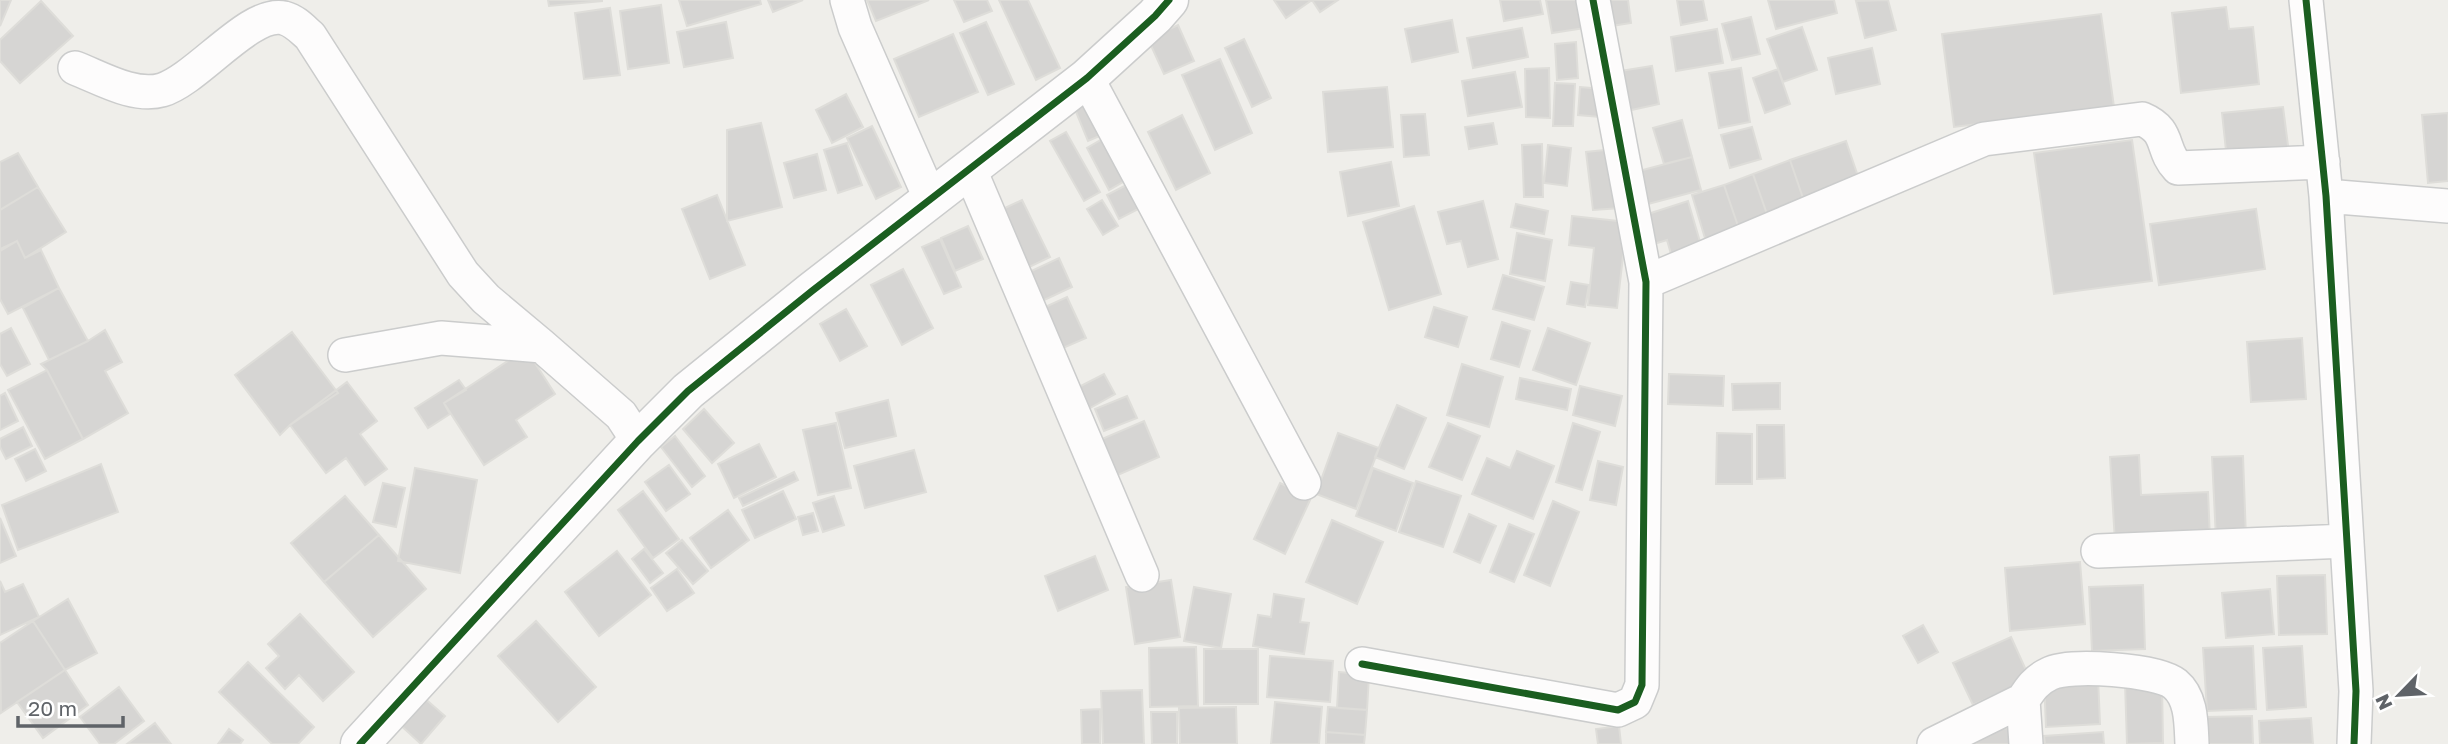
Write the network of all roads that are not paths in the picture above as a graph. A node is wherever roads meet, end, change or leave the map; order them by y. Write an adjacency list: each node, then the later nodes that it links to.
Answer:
1 (847, 0): 10 (street)
2 (1169, 0): 6 (street)
3 (1594, 0): 12 (street)
4 (2306, 0): 7 (street)
5 (75, 68): 13 (street)
6 (1087, 78): 8 (street); 16 (street)
7 (2323, 162): 9 (street); 12 (street)
8 (970, 170): 10 (street); 19 (street)
9 (2326, 196): 11 (street); 17 (street)
10 (931, 200): 15 (street)
11 (2448, 206)
12 (1646, 282): 20 (street)
13 (542, 346): 14 (street); 15 (street)
14 (345, 355)
15 (638, 441): 22 (street)
16 (1304, 483)
17 (2347, 541): 18 (street); 26 (street)
18 (2098, 551)
19 (1142, 575)
20 (1362, 664)
21 (2023, 700): 23 (street); 24 (street); 25 (street)
22 (360, 744)
23 (1934, 744)
24 (2026, 744)
25 (2192, 744)
26 (2354, 744)

